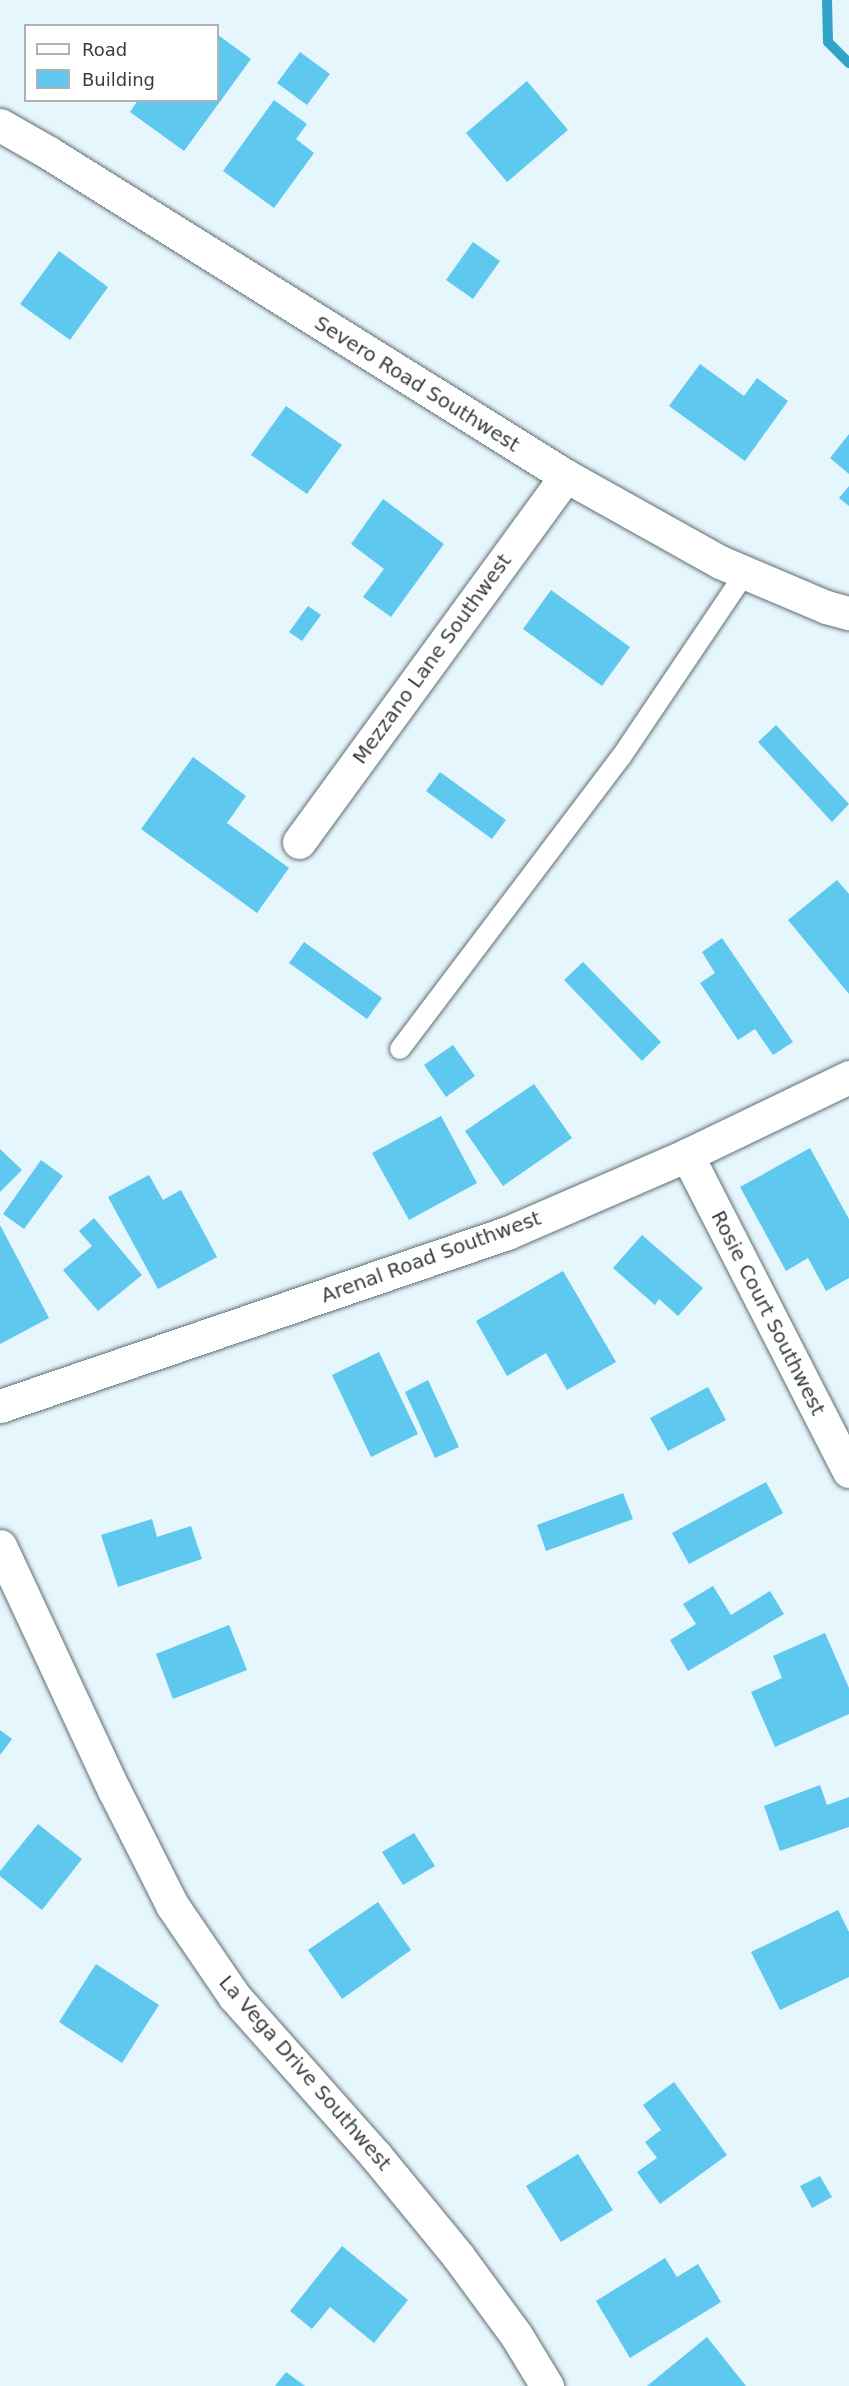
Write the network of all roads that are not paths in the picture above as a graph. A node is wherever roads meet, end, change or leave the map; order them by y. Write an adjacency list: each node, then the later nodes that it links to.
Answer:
1 (0, 125): 2 (street, Severo Road Southwest)
2 (566, 476): 3 (street, Severo Road Southwest); 5 (street, Mezzano Lane Southwest)
3 (745, 573): 4 (street, Severo Road Southwest); 6 (lane)
4 (849, 613)
5 (299, 842)
6 (400, 1049)
7 (849, 1077): 8 (street, Arenal Road Southwest)
8 (687, 1155): 9 (street, Arenal Road Southwest); 10 (street, Rosie Court Southwest)
9 (0, 1406)
10 (849, 1471)
11 (0, 1546): 12 (street, La Vega Drive Southwest)
12 (547, 2386)

